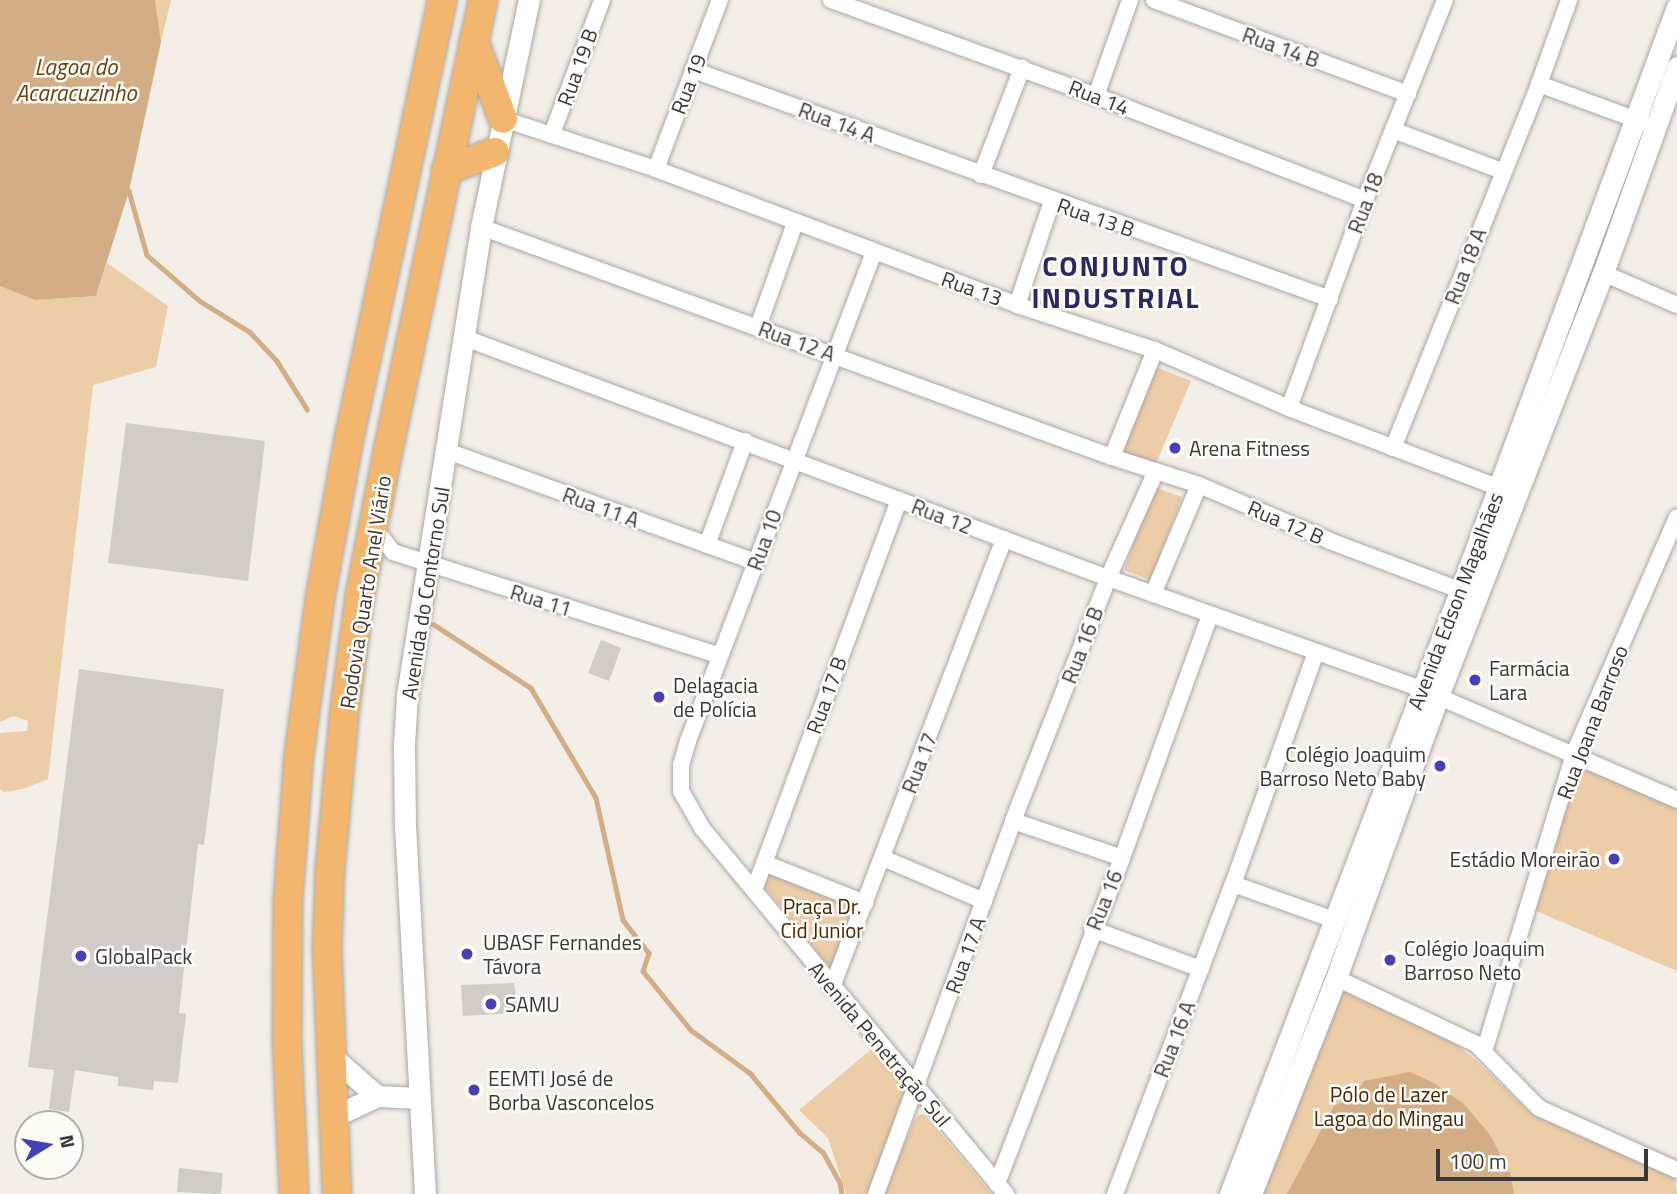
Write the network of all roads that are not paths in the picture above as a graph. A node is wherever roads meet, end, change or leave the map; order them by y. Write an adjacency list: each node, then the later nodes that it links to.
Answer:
1 (442, 0): 29 (highway, Rodovia Quarto Anel Viário)
2 (483, 0): 12 (highway, Rodovia Quarto Anel Viário)
3 (528, 0): 19 (street, Avenida do Contorno Sul)
4 (602, 0): 23 (street, Rua 19 B)
5 (720, 0): 15 (street, Rua 19)
6 (831, 0): 14 (street, Rua 14)
7 (1130, 0): 18 (street)
8 (1154, 0): 17 (street, Rua 14 B)
9 (1446, 0): 17 (street, Rua 18)
10 (1569, 0): 16 (street, Rua 18 A)
11 (1677, 7): 20 (street, Avenida Edson Magalhães)
12 (474, 41): 19 (highway); 26 (highway, Rodovia Quarto Anel Viário)
13 (1677, 67): 21 (street, Avenida Edson Magalhães)
14 (1022, 68): 18 (street, Rua 14); 28 (street)
15 (693, 70): 25 (street, Rua 19); 28 (street, Rua 14 A)
16 (1539, 84): 20 (street); 27 (street, Rua 18 A)
17 (1408, 94): 22 (street, Rua 18)
18 (1096, 96): 30 (street, Rua 14)
19 (503, 119): 23 (street, Rua 13); 24 (street, Avenida do Contorno Sul)
20 (1634, 119): 21 (street); 54 (street, Avenida Edson Magalhães)
21 (1654, 127): 36 (street, Avenida Edson Magalhães)
22 (1393, 130): 27 (street); 30 (street, Rua 18)
23 (552, 134): 25 (street, Rua 13)
24 (495, 152): 26 (highway); 33 (street, Avenida do Contorno Sul)
25 (656, 169): 32 (street, Rua 13)
26 (446, 170): 34 (highway, Rodovia Quarto Anel Viário)
27 (1502, 172): 47 (street, Rua 18 A)
28 (981, 175): 31 (street, Rua 13 B)
29 (405, 185): 34 (highway); 45 (highway, Rodovia Quarto Anel Viário)
30 (1365, 200): 37 (street, Rua 18)
31 (1052, 201): 37 (street, Rua 13 B); 38 (street)
32 (795, 223): 35 (street, Rua 13); 40 (street)
33 (481, 227): 40 (street, Rua 12 A); 41 (street, Avenida do Contorno Sul)
34 (429, 251): 48 (highway, Rodovia Quarto Anel Viário)
35 (874, 252): 38 (street, Rua 13); 43 (street, Rua 10)
36 (1603, 273): 39 (street); 54 (street, Avenida Edson Magalhães)
37 (1330, 299): 44 (street, Rua 18)
38 (1017, 305): 42 (street, Rua 13)
39 (1677, 305)
40 (758, 327): 43 (street, Rua 12 A)
41 (466, 338): 46 (street, Rua 12); 49 (street, Avenida do Contorno Sul)
42 (1154, 350): 44 (street, Rua 13); 50 (street)
43 (834, 355): 50 (street, Rua 12 A); 51 (street, Rua 10)
44 (1289, 408): 47 (street, Rua 13)
45 (349, 439): 48 (highway); 95 (highway, Rodovia Quarto Anel Viário)
46 (745, 441): 51 (street, Rua 12); 59 (street)
47 (1393, 448): 54 (street, Rua 13)
48 (388, 451): 57 (highway, Rodovia Quarto Anel Viário)
49 (447, 451): 59 (street, Rua 11 A); 61 (street, Avenida do Contorno Sul)
50 (1112, 457): 52 (street, Rua 12 B)
51 (793, 459): 55 (street, Rua 12); 60 (street, Rua 10)
52 (1156, 471): 53 (street, Rua 12 B); 62 (street, Rua 16 B)
53 (1199, 485): 63 (street); 64 (street, Rua 12 B)
54 (1508, 491): 64 (street, Avenida Edson Magalhães)
55 (899, 500): 58 (street, Rua 12); 75 (street, Rua 17 B)
56 (1677, 517): 69 (street, Rua Joana Barroso)
57 (373, 527): 61 (street, Rua 11); 88 (highway, Rodovia Quarto Anel Viário)
58 (1004, 539): 62 (street, Rua 12); 73 (street, Rua 17)
59 (707, 545): 60 (street, Rua 11 A)
60 (755, 562): 67 (street, Rua 10)
61 (429, 565): 67 (street, Rua 11); 91 (street, Avenida do Contorno Sul)
62 (1108, 578): 63 (street, Rua 12); 71 (street, Rua 16 B)
63 (1153, 594): 65 (street, Rua 12)
64 (1463, 601): 68 (street, Avenida Edson Magalhães)
65 (1210, 615): 66 (street, Rua 12); 74 (street, Rua 16)
66 (1316, 652): 68 (street, Rua 12); 76 (street)
67 (720, 656): 72 (street, Rua 10)
68 (1430, 692): 69 (street, Rua 12); 80 (street, Avenida Edson Magalhães); 83 (street, Avenida Edson Magalhães)
69 (1574, 753): 70 (street, Rua 12); 87 (street, Rua Joana Barroso)
70 (1677, 800)
71 (1013, 821): 74 (street); 78 (street, Rua 17 A)
72 (702, 828): 77 (street, Avenida Penetração Sul)
73 (883, 858): 78 (street); 79 (street, Rua 17)
74 (1122, 858): 81 (street, Rua 16)
75 (764, 863): 77 (street, Rua 17 B); 79 (street)
76 (1233, 884): 80 (street); 82 (street, Rua 16 A)
77 (754, 890): 84 (street, Avenida Penetração Sul)
78 (984, 901): 89 (street, Rua 17 A)
79 (865, 902): 84 (street, Rua 17)
80 (1334, 920): 85 (street, Avenida Edson Magalhães)
81 (1092, 929): 82 (street); 94 (street, Rua 16)
82 (1201, 969): 99 (street, Rua 16 A)
83 (1336, 978): 86 (street, Avenida Edson Magalhães); 87 (street)
84 (832, 987): 89 (street, Avenida Penetração Sul)
85 (1294, 1021): 86 (street); 100 (street, Avenida Edson Magalhães)
86 (1315, 1033): 101 (street, Avenida Edson Magalhães)
87 (1483, 1052): 93 (street)
88 (330, 1055): 90 (street); 92 (highway, Rodovia Quarto Anel Viário)
89 (917, 1088): 94 (street, Avenida Penetração Sul); 98 (street, Rua 17 A)
90 (377, 1096): 91 (street); 92 (street)
91 (418, 1098): 97 (street, Avenida do Contorno Sul)
92 (333, 1117): 96 (highway, Rodovia Quarto Anel Viário)
93 (1677, 1170)
94 (1001, 1189)
95 (294, 1194)
96 (337, 1194)
97 (425, 1194)
98 (876, 1194)
99 (1115, 1194)
100 (1230, 1194)
101 (1251, 1194)

